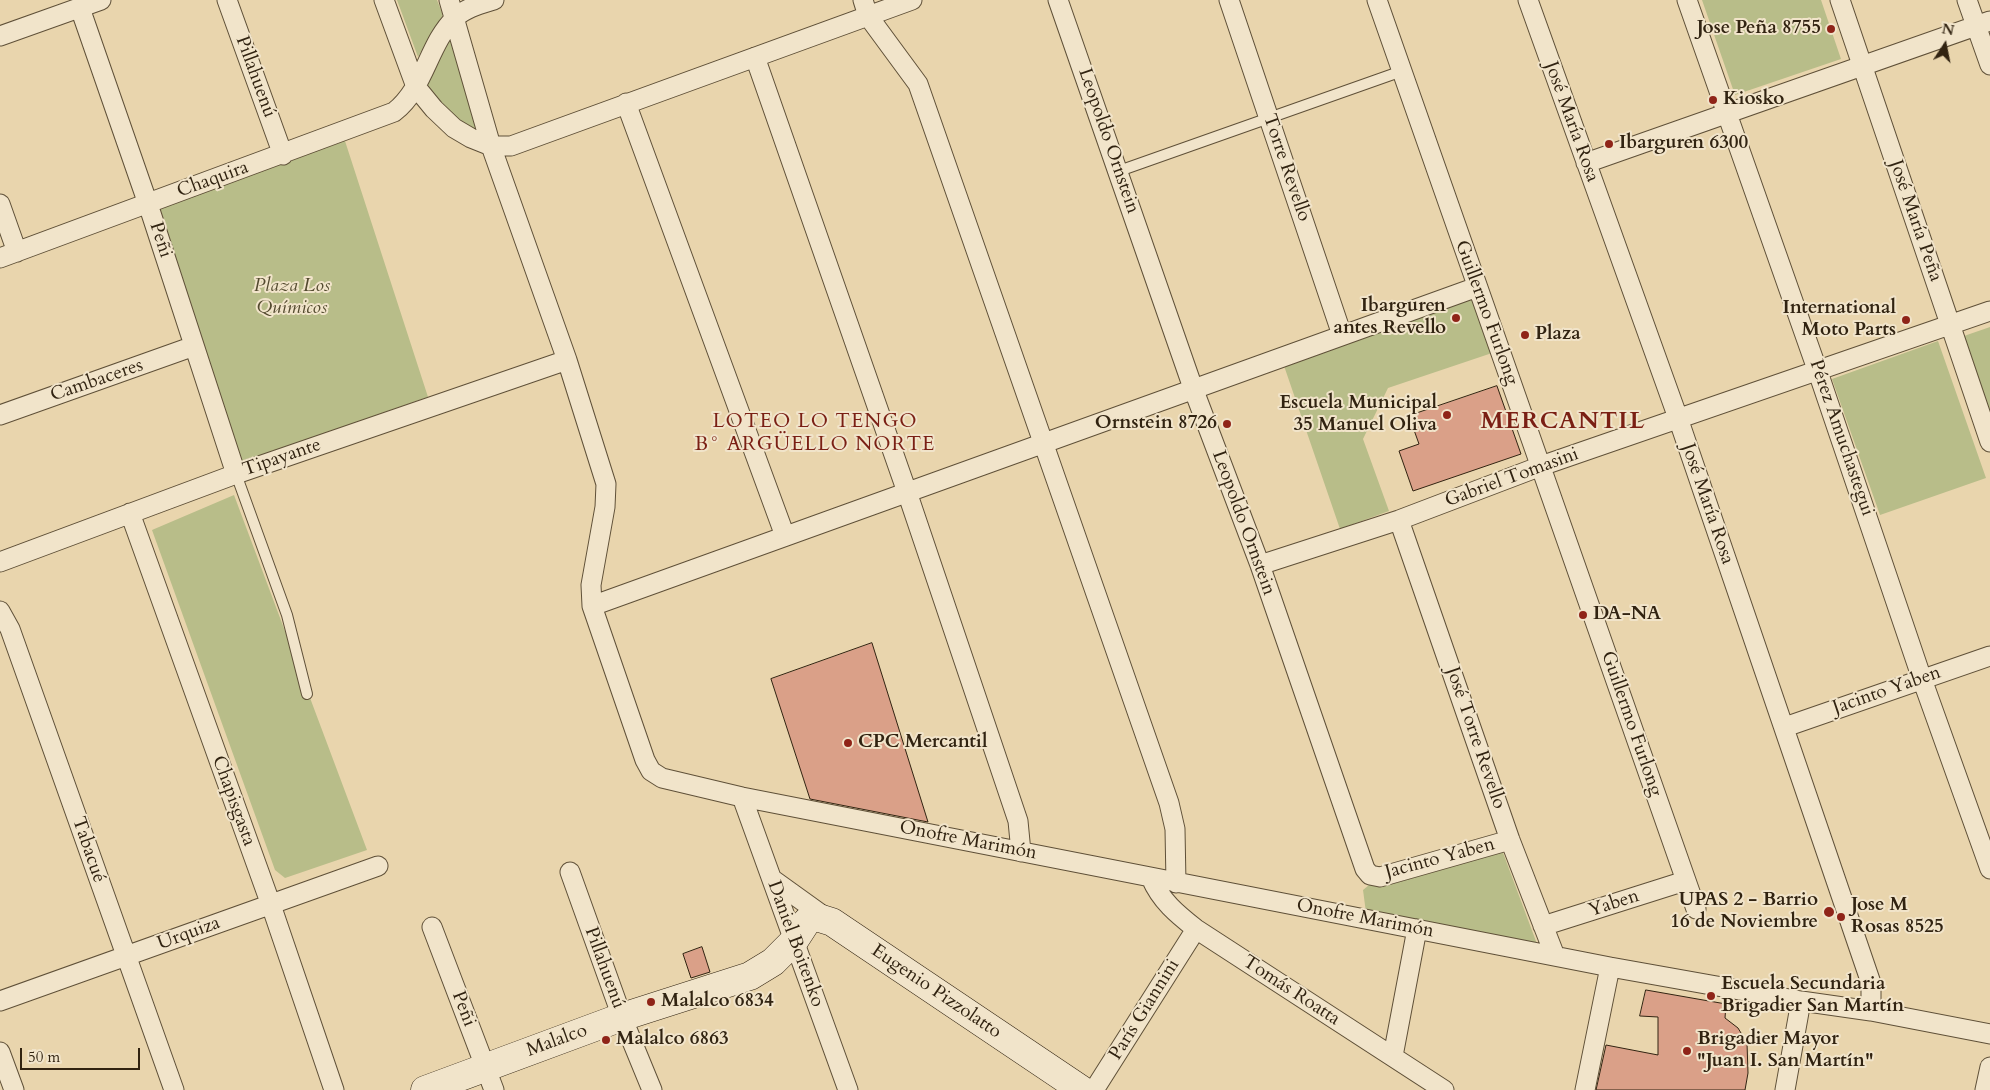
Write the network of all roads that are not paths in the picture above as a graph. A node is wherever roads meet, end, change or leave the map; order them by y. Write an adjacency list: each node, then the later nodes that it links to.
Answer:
1 (100, 0): 13 (street)
2 (227, 0): 27 (street, Pillahuenú)
3 (384, 0): 22 (street)
4 (494, 0): 15 (street)
5 (912, 0): 14 (street)
6 (1058, 0): 29 (street, Leopoldo Ornstein)
7 (1229, 0): 25 (street, Torre Revello)
8 (1377, 0): 21 (street, Guillermo Furlong)
9 (1528, 0): 28 (street, José María Rosa)
10 (1687, 0): 24 (street, Pérez Amuchastegui)
11 (1840, 0): 20 (street, José María Peña)
12 (1967, 0): 16 (street)
13 (80, 8): 17 (street); 31 (street, Peñi)
14 (865, 8): 18 (street); 44 (street)
15 (452, 9): 22 (street, Chaquira); 26 (street, Onofre Marimón)
16 (1983, 23): 19 (street); 20 (street)
17 (0, 36)
18 (756, 57): 23 (street); 47 (street)
19 (1990, 65)
20 (1863, 66): 24 (street); 35 (street, José María Peña)
21 (1402, 71): 25 (lane); 33 (street, Guillermo Furlong)
22 (416, 87): 26 (street); 27 (street, Chaquira)
23 (626, 103): 26 (street); 50 (street)
24 (1726, 112): 28 (street); 39 (street, Pérez Amuchastegui)
25 (1269, 118): 29 (lane); 36 (street, Torre Revello)
26 (491, 146): 38 (street, Onofre Marimón)
27 (283, 155): 31 (street, Chaquira)
28 (1586, 163): 42 (street, José María Rosa)
29 (1119, 171): 40 (street, Leopoldo Ornstein)
30 (0, 204): 32 (street)
31 (148, 204): 32 (street, Chaquira); 37 (street, Peñi)
32 (9, 255)
33 (1477, 287): 36 (street); 45 (street, Guillermo Furlong)
34 (1990, 311): 35 (street, Gabriel Tomasini)
35 (1951, 326): 39 (street, Gabriel Tomasini); 43 (street, José María Peña)
36 (1342, 335): 40 (street)
37 (194, 346): 41 (street, Cambaceres); 46 (street, Peñi)
38 (567, 360): 46 (street, Tipayante); 53 (street, Onofre Marimón)
39 (1818, 372): 42 (street, Gabriel Tomasini); 56 (street, Pérez Amuchastegui)
40 (1193, 388): 44 (street); 52 (street, Leopoldo Ornstein)
41 (0, 415)
42 (1678, 418): 45 (street, Gabriel Tomasini); 58 (street, José María Rosa)
43 (1990, 442)
44 (1044, 443): 47 (street); 69 (street)
45 (1541, 466): 49 (street, Gabriel Tomasini); 68 (street, Guillermo Furlong)
46 (236, 474): 48 (street, Tipayante); 57 (lane)
47 (907, 492): 50 (street); 61 (street)
48 (130, 514): 51 (street, Tipayante); 70 (street, Chapisgasta)
49 (1399, 520): 52 (street, Gabriel Tomasini); 60 (street, José Torre Revello)
50 (785, 536): 53 (street)
51 (0, 562)
52 (1260, 565): 65 (street, Leopoldo Ornstein)
53 (592, 606): 59 (street, Onofre Marimón)
54 (0, 611): 79 (street, Tabacué)
55 (1990, 656): 56 (street, Jacinto Yaben)
56 (1922, 679): 58 (street, Jacinto Yaben); 63 (street, Pérez Amuchastegui)
57 (307, 694)
58 (1785, 727): 83 (street, José María Rosa)
59 (742, 797): 61 (street, Onofre Marimón); 67 (street, Daniel Boitenko)
60 (1510, 840): 65 (street, Jacinto Yaben); 73 (street, José Torre Revello)
61 (1021, 852): 66 (street, Onofre Marimón)
62 (378, 866): 70 (street, Urquiza)
63 (1990, 869)
64 (570, 872): 84 (street, Pillahuenú)
65 (1370, 875)
66 (1151, 878): 69 (street, Onofre Marimón); 76 (street, Tomás Roatta)
67 (772, 879): 72 (street); 77 (street, Daniel Boitenko)
68 (1685, 881): 71 (street, Guillermo Furlong); 73 (street, Yaben)
69 (1176, 883): 75 (street, Onofre Marimón)
70 (271, 905): 79 (street, Urquiza); 92 (street, Chapisgasta)
71 (1696, 909)
72 (832, 922): 77 (main road, Eugenio Pizzolatto); 96 (main road, Eugenio Pizzolatto)
73 (1543, 926): 78 (street, José Torre Revello)
74 (432, 927): 89 (street, Peñi)
75 (1417, 929): 78 (street, Onofre Marimón); 87 (street)
76 (1196, 930): 87 (street, Tomás Roatta); 97 (street, París Giannini)
77 (794, 941): 84 (main road, Malalco); 95 (street, Daniel Boitenko)
78 (1555, 956): 80 (street, Onofre Marimón)
79 (126, 957): 82 (street, Urquiza); 91 (street, Tabacué)
80 (1610, 967): 81 (street, Onofre Marimón); 99 (street)
81 (1801, 1001): 83 (street, Onofre Marimón); 100 (street)
82 (0, 1002)
83 (1871, 1011): 85 (street, Onofre Marimón)
84 (622, 1017): 89 (main road, Malalco); 94 (street, Pillahuenú)
85 (1990, 1034)
86 (0, 1052): 90 (street)
87 (1393, 1056): 98 (street, Tomás Roatta)
88 (1990, 1066): 101 (street)
89 (489, 1078): 93 (main road, Malalco)
90 (14, 1090)
91 (174, 1090)
92 (334, 1090)
93 (425, 1090)
94 (652, 1090)
95 (848, 1090)
96 (1082, 1090)
97 (1094, 1090)
98 (1444, 1090)
99 (1585, 1090)
100 (1785, 1090)
101 (1985, 1090)

